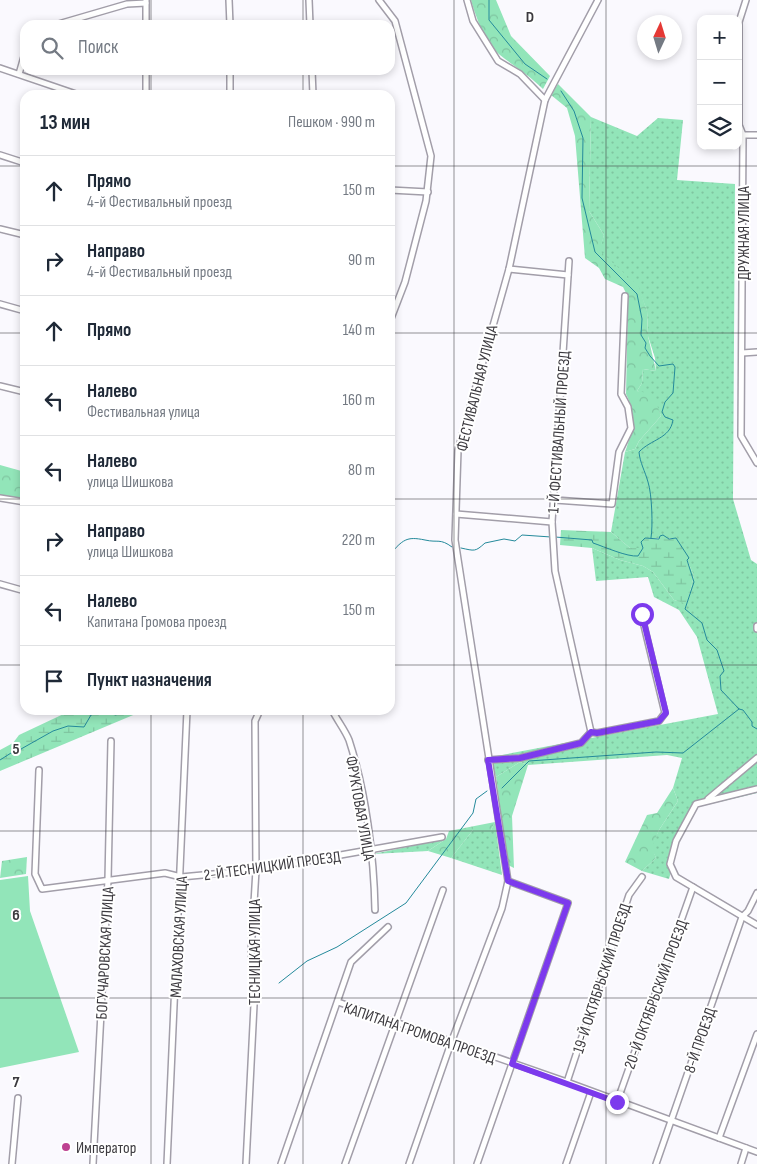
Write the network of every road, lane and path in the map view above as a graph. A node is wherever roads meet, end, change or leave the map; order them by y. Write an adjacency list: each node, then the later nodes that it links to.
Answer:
1 (230, 0): 10 (street)
2 (310, 0): 11 (street)
3 (379, 0): 12 (street)
4 (467, 0): 25 (street)
5 (598, 0): 25 (street, ФЕСТИВАЛЬНАЯ УЛИЦА)
6 (746, 0): 26 (street, ДРУЖНАЯ УЛИЦА)
7 (146, 2): 8 (street); 9 (street)
8 (71, 20)
9 (146, 20)
10 (230, 20)
11 (310, 20)
12 (394, 20)
13 (395, 21): 31 (street)
14 (0, 68): 16 (street)
15 (20, 70): 16 (street)
16 (19, 74)
17 (22, 75): 21 (street)
18 (146, 75): 22 (street)
19 (230, 75): 23 (street)
20 (312, 75): 24 (street)
21 (65, 90)
22 (146, 90)
23 (230, 90)
24 (313, 90)
25 (545, 100): 35 (street, ФЕСТИВАЛЬНАЯ УЛИЦА)
26 (743, 135): 27 (street); 42 (street, ДРУЖНАЯ УЛИЦА)
27 (757, 135)
28 (0, 156): 29 (street)
29 (20, 162)
30 (395, 190): 31 (street)
31 (428, 192): 39 (street)
32 (0, 229): 33 (street)
33 (20, 234)
34 (569, 261): 36 (street, 1-Й ФЕСТИВАЛЬНЫЙ ПРОЕЗД)
35 (509, 269): 36 (street); 49 (street, ФЕСТИВАЛЬНАЯ УЛИЦА)
36 (568, 274): 47 (street, 1-Й ФЕСТИВАЛЬНЫЙ ПРОЕЗД)
37 (625, 296): 47 (street)
38 (0, 304): 40 (street)
39 (395, 308)
40 (20, 310)
41 (757, 352): 42 (street)
42 (742, 353): 45 (street, ДРУЖНАЯ УЛИЦА)
43 (0, 386): 44 (street)
44 (20, 391)
45 (757, 464)
46 (0, 498): 48 (street)
47 (555, 500): 50 (street, 1-Й ФЕСТИВАЛЬНЫЙ ПРОЕЗД)
48 (20, 501)
49 (456, 514): 50 (street, 1-Й ФЕСТИВАЛЬНЫЙ ПРОЕЗД); 60 (street, ФЕСТИВАЛЬНАЯ УЛИЦА)
50 (552, 522): 57 (street)
51 (0, 584): 52 (street)
52 (20, 590)
53 (642, 614): 57 (street)
54 (187, 715): 67 (street, МАЛАХОВСКАЯ УЛИЦА)
55 (258, 715): 66 (street, ТЕСНИЦКАЯ УЛИЦА)
56 (335, 715): 65 (street, ФРУКТОВАЯ УЛИЦА)
57 (591, 732): 60 (street)
58 (111, 741): 69 (street, БОГУЧАРОВСКАЯ УЛИЦА)
59 (757, 758): 63 (street)
60 (488, 760): 70 (street, ФЕСТИВАЛЬНАЯ УЛИЦА)
61 (39, 770): 69 (street, 2-Й ТЕСНИЦКИЙ ПРОЕЗД)
62 (757, 789): 63 (street)
63 (706, 801): 71 (street)
64 (442, 837): 65 (street, 2-Й ТЕСНИЦКИЙ ПРОЕЗД)
65 (370, 850): 66 (street, 2-Й ТЕСНИЦКИЙ ПРОЕЗД); 74 (street, ФРУКТОВАЯ УЛИЦА)
66 (256, 870): 67 (street, 2-Й ТЕСНИЦКИЙ ПРОЕЗД); 94 (street, ТЕСНИЦКАЯ УЛИЦА)
67 (181, 877): 69 (street, 2-Й ТЕСНИЦКИЙ ПРОЕЗД); 93 (street, МАЛАХОВСКАЯ УЛИЦА)
68 (642, 877): 83 (street, 19-Й ОКТЯБРЬСКИЙ ПРОЕЗД)
69 (108, 880): 92 (street, БОГУЧАРОВСКАЯ УЛИЦА)
70 (508, 881): 81 (street); 82 (street)
71 (693, 887): 75 (street); 86 (street, 20-Й ОКТЯБРЬСКИЙ ПРОЕЗД)
72 (443, 890): 79 (street)
73 (757, 893): 75 (street, 8-Й ПРОЕЗД)
74 (375, 910)
75 (742, 916): 76 (street); 87 (street, 8-Й ПРОЕЗД)
76 (757, 925)
77 (388, 927): 78 (street)
78 (338, 1002): 79 (street, КАПИТАНА ГРОМОВА ПРОЕЗД); 95 (street)
79 (394, 1023): 81 (street, КАПИТАНА ГРОМОВА ПРОЕЗД); 96 (street)
80 (757, 1034): 88 (street)
81 (451, 1043): 82 (street, КАПИТАНА ГРОМОВА ПРОЕЗД); 97 (street)
82 (512, 1064): 83 (street, КАПИТАНА ГРОМОВА ПРОЕЗД); 98 (street)
83 (567, 1082): 84 (street, КАПИТАНА ГРОМОВА ПРОЕЗД)
84 (591, 1092): 86 (street, КАПИТАНА ГРОМОВА ПРОЕЗД); 99 (street)
85 (18, 1098): 91 (street)
86 (617, 1102): 87 (street, КАПИТАНА ГРОМОВА ПРОЕЗД)
87 (672, 1120): 88 (street, КАПИТАНА ГРОМОВА ПРОЕЗД); 100 (street, 8-Й ПРОЕЗД)
88 (719, 1138): 89 (street, КАПИТАНА ГРОМОВА ПРОЕЗД)
89 (746, 1148): 90 (street, КАПИТАНА ГРОМОВА ПРОЕЗД); 101 (street)
90 (757, 1152)
91 (12, 1164)
92 (94, 1164)
93 (167, 1164)
94 (246, 1164)
95 (281, 1164)
96 (345, 1164)
97 (410, 1164)
98 (476, 1164)
99 (566, 1164)
100 (656, 1164)
101 (740, 1164)

